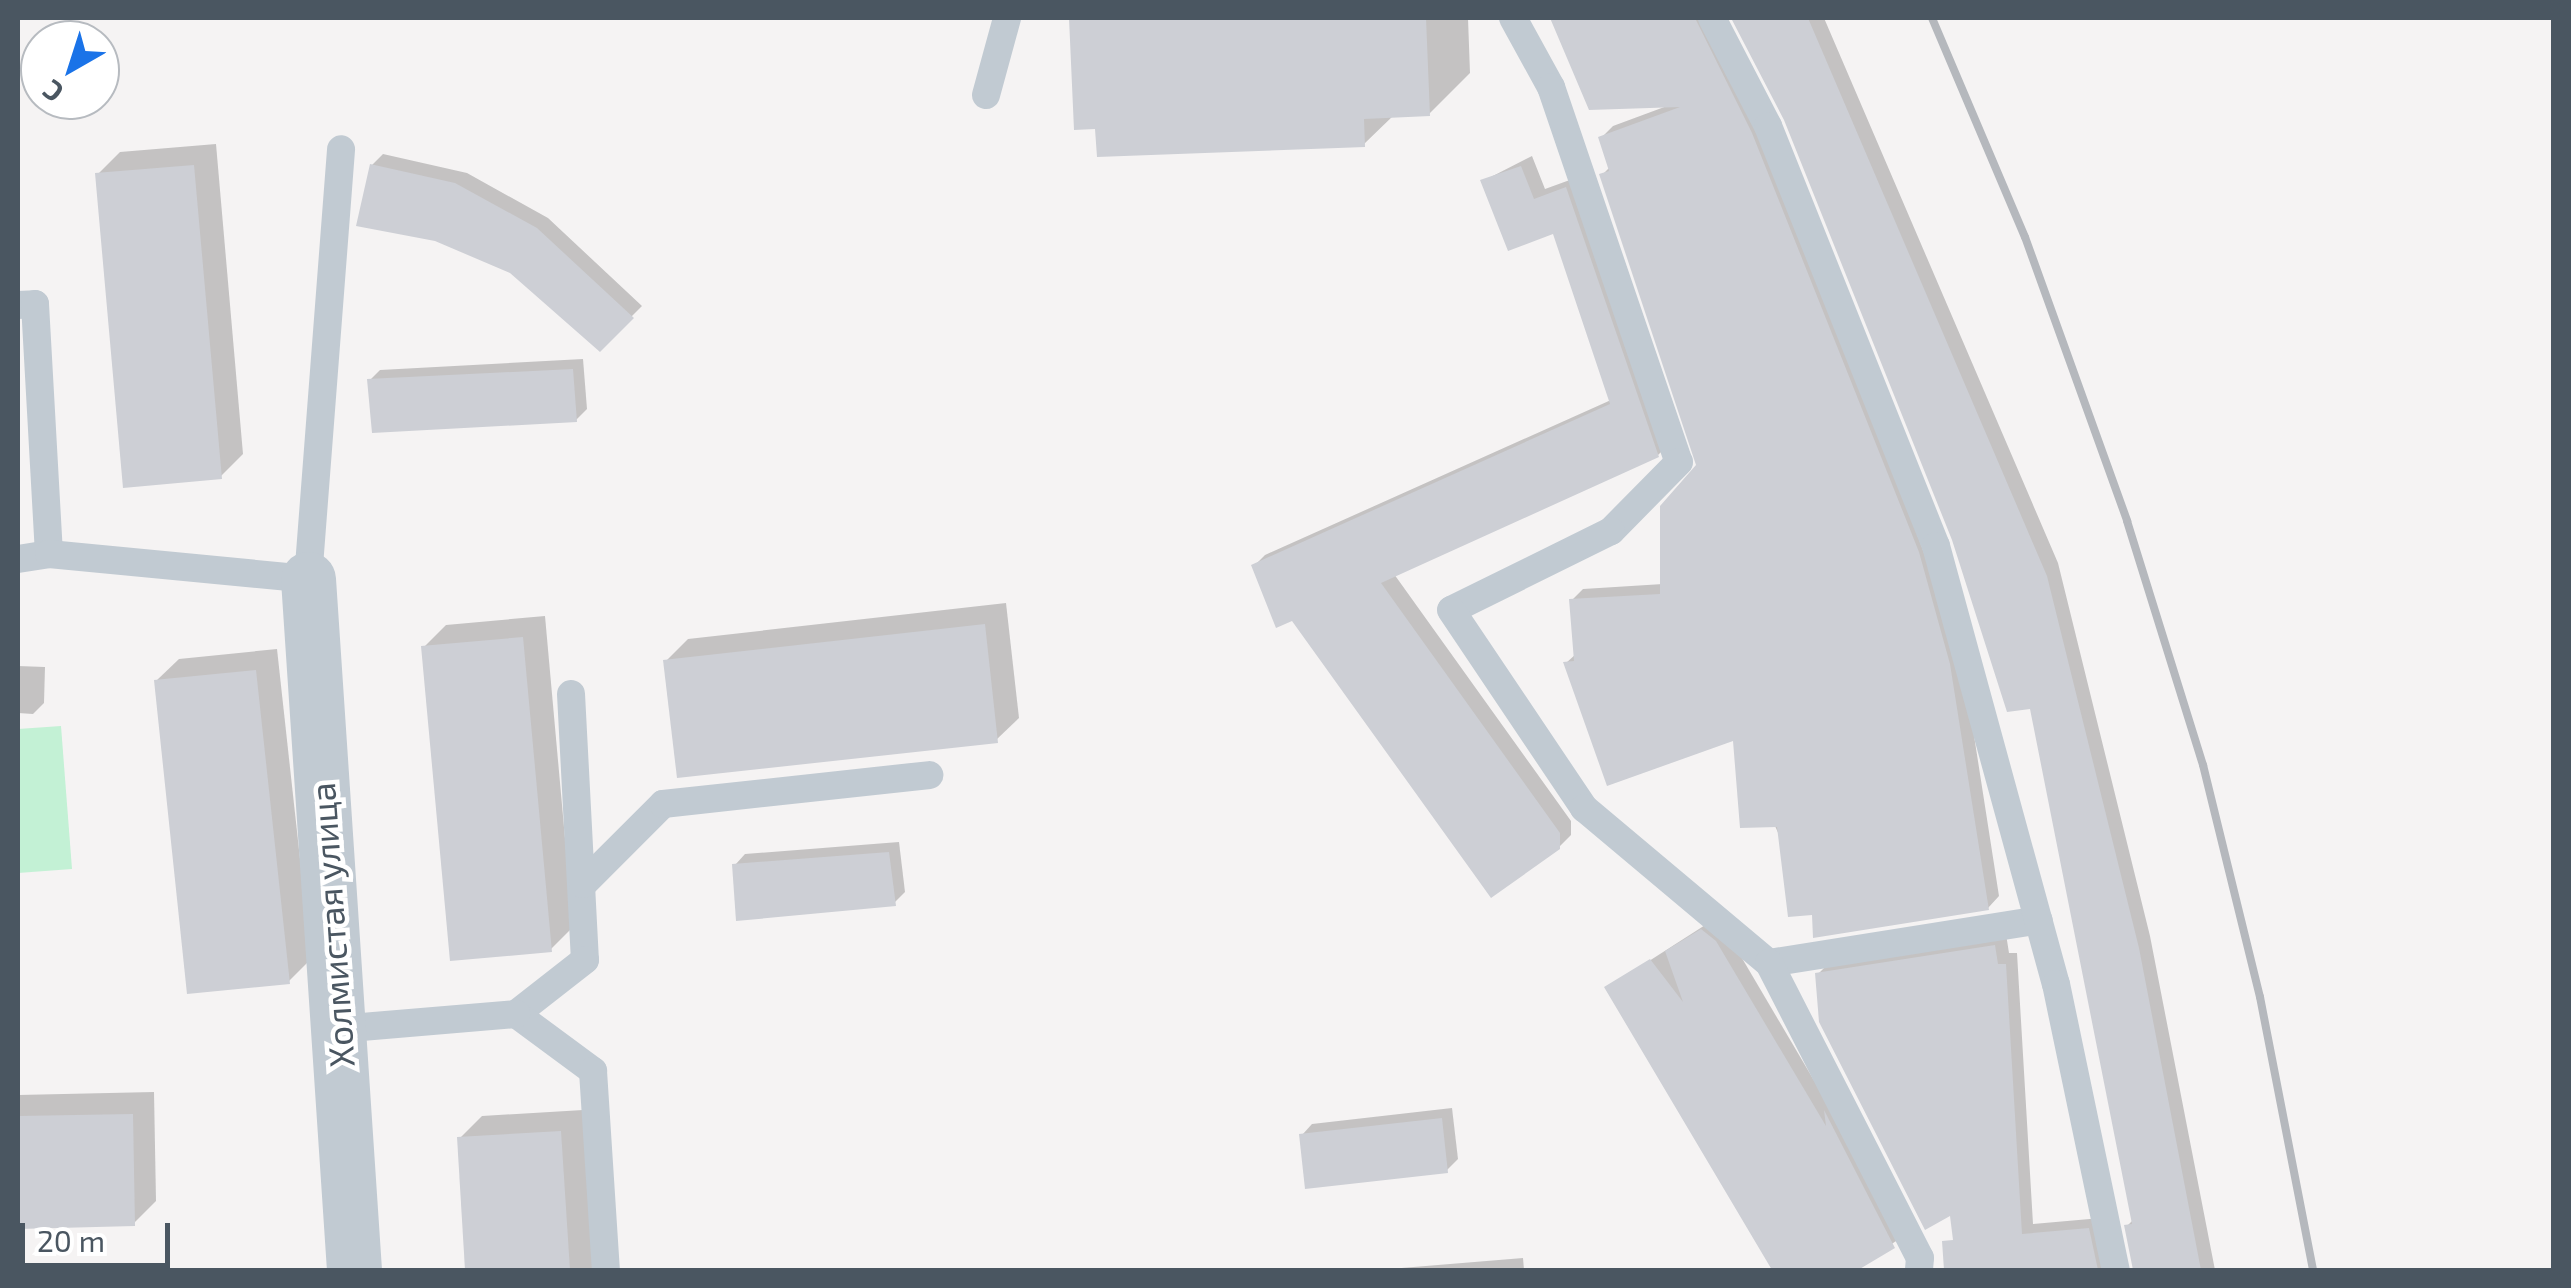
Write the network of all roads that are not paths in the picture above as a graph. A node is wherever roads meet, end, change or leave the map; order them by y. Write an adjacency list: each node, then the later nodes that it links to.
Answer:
1 (1007, 18): 4 (lane)
2 (1513, 18): 14 (lane)
3 (1712, 18): 13 (lane)
4 (986, 95)
5 (341, 149): 9 (lane)
6 (18, 305): 7 (lane)
7 (49, 554): 8 (lane); 9 (lane)
8 (18, 559)
9 (308, 579): 16 (street, Холмистая улица)
10 (571, 694): 12 (lane)
11 (928, 774): 12 (lane)
12 (583, 884): 15 (lane)
13 (2038, 920): 14 (lane); 20 (lane)
14 (1770, 962): 19 (lane)
15 (516, 1014): 16 (lane); 18 (lane)
16 (338, 1029): 17 (street, Холмистая улица)
17 (354, 1270)
18 (606, 1270)
19 (1919, 1270)
20 (2116, 1270)

